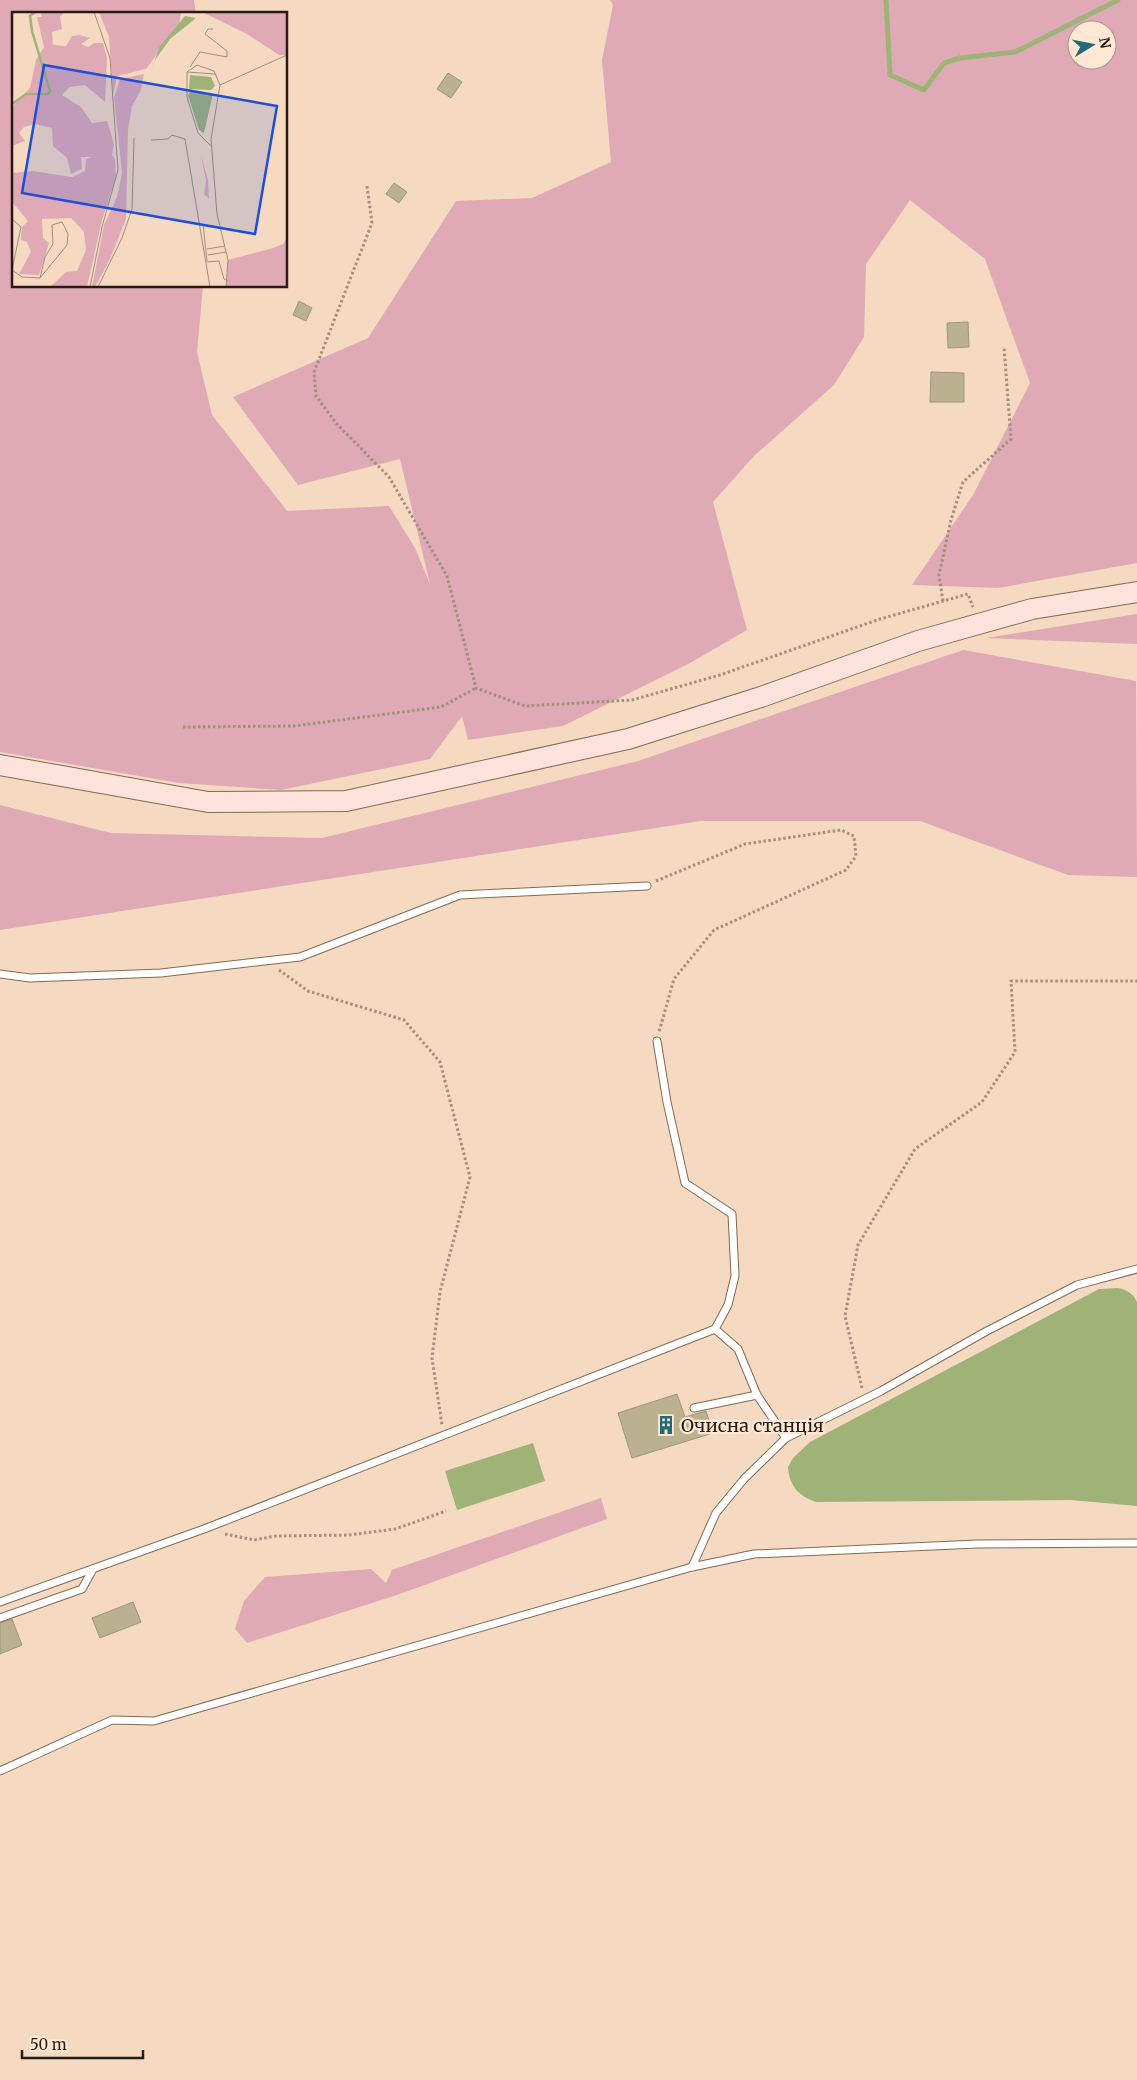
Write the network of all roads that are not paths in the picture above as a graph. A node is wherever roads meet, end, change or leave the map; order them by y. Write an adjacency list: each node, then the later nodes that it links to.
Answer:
1 (1137, 592): 2 (main road)
2 (0, 765)
3 (647, 886): 4 (lane)
4 (0, 974)
5 (657, 1041): 7 (lane)
6 (1137, 1269): 10 (lane)
7 (715, 1329): 8 (lane); 13 (lane)
8 (757, 1395): 9 (lane); 10 (lane)
9 (694, 1408)
10 (786, 1438): 12 (lane)
11 (1137, 1543): 12 (lane)
12 (692, 1567): 16 (lane)
13 (93, 1569): 14 (lane); 15 (lane)
14 (0, 1602)
15 (0, 1618)
16 (0, 1772)

